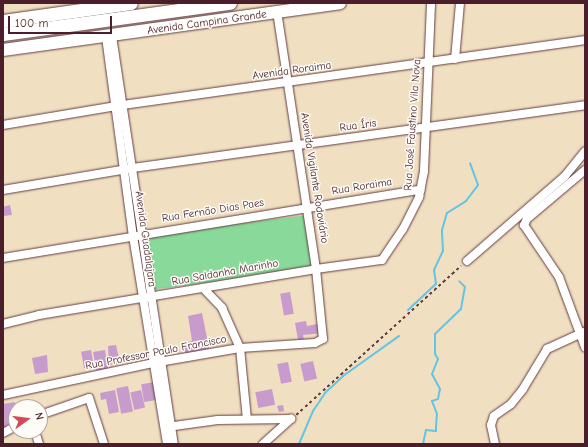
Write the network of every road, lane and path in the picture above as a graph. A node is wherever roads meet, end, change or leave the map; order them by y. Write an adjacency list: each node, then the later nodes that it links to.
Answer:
1 (132, 3): 7 (highway)
2 (230, 3): 8 (highway)
3 (340, 3): 6 (main road, Avenida Campina Grande)
4 (431, 3): 13 (street, Rua José Faustino Vila Nova)
5 (460, 3): 12 (street)
6 (277, 12): 9 (main road, Avenida Campina Grande); 14 (street, Avenida Vigilante Rodoviário)
7 (3, 21)
8 (3, 34)
9 (109, 37): 11 (main road, Avenida Campina Grande); 16 (street, Avenida Guadalajara)
10 (585, 40): 12 (street, Avenida Roraima)
11 (3, 50)
12 (455, 59): 13 (street, Avenida Roraima)
13 (429, 62): 14 (street, Avenida Roraima); 18 (street, Rua José Faustino Vila Nova)
14 (287, 82): 16 (street, Avenida Roraima); 19 (street, Avenida Vigilante Rodoviário)
15 (585, 105): 18 (street, Rua Íris)
16 (120, 106): 17 (street, Avenida Roraima); 21 (street); 22 (street, Avenida Guadalajara)
17 (3, 125)
18 (425, 128): 19 (street, Rua Íris); 25 (street, Rua José Faustino Vila Nova)
19 (298, 146): 21 (street, Rua Íris); 26 (street, Avenida Vigilante Rodoviário)
20 (585, 151): 31 (street)
21 (133, 168): 22 (street, Rua Íris); 27 (street)
22 (124, 169): 24 (street, Rua Íris); 28 (street, Avenida Guadalajara)
23 (585, 170): 37 (street)
24 (3, 190)
25 (420, 190): 26 (street, Rua Roraima); 30 (street, Rua José Faustino Vila Nova)
26 (308, 207): 27 (street, Rua Fernão Dias Paes); 32 (street, Avenida Vigilante Rodoviário)
27 (143, 234): 28 (street, Rua Fernão Dias Paes); 34 (street)
28 (133, 236): 29 (street, Rua Fernão Dias Paes); 35 (street, Avenida Guadalajara)
29 (3, 258)
30 (381, 261): 32 (street, Rua Saldanha Marinho)
31 (467, 261): 45 (path)
32 (316, 269): 33 (street, Rua Saldanha Marinho); 38 (street, Avenida Vigilante Rodoviário)
33 (203, 288): 34 (street, Rua Saldanha Marinho); 40 (street)
34 (153, 297): 35 (street, Rua Saldanha Marinho); 41 (street)
35 (143, 299): 36 (street, Rua Saldanha Marinho); 41 (street, Avenida Guadalajara)
36 (3, 324)
37 (583, 332): 39 (street); 51 (street)
38 (315, 343): 40 (street, Rua Professor Paulo Francisco)
39 (585, 347)
40 (240, 348): 41 (street, Rua Professor Paulo Francisco); 44 (street)
41 (157, 363): 42 (street, Rua Professor Paulo Francisco); 46 (street)
42 (3, 395)
43 (48, 412): 47 (street)
44 (247, 419): 45 (street); 46 (street)
45 (291, 419): 50 (street)
46 (168, 427): 48 (street); 49 (street)
47 (104, 444)
48 (167, 444)
49 (174, 444)
50 (263, 444)
51 (495, 444)

